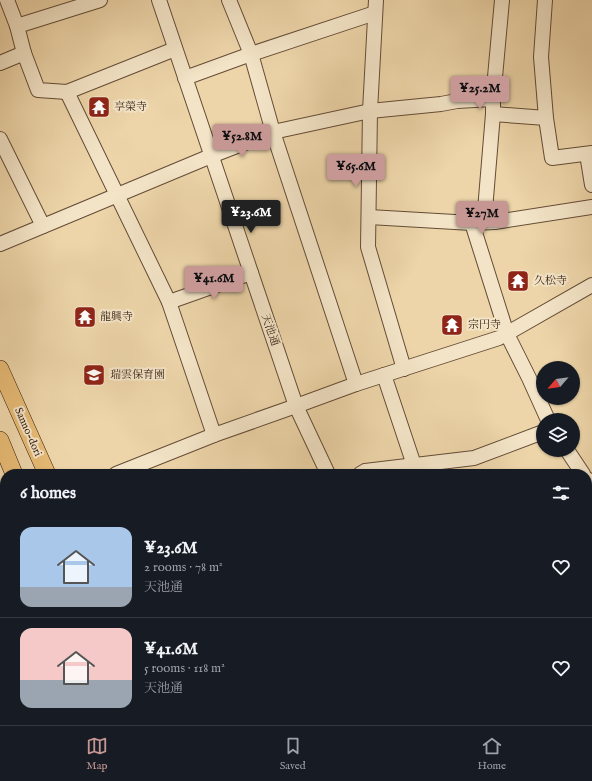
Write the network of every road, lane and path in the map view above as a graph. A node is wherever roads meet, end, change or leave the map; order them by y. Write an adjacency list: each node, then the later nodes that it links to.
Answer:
1 (7, 0): 8 (street)
2 (100, 0): 8 (street)
3 (159, 0): 9 (street, 天池通)
4 (229, 0): 11 (street)
5 (502, 0): 15 (street)
6 (545, 0): 18 (street)
7 (375, 6): 11 (street); 16 (street)
8 (17, 26): 10 (street)
9 (175, 49): 13 (street, 天池通); 14 (street)
10 (24, 53): 12 (street); 14 (street)
11 (251, 54): 13 (street); 19 (street)
12 (0, 63)
13 (185, 78): 22 (street, 天池通)
14 (67, 92): 24 (street)
15 (492, 99): 16 (street); 17 (street)
16 (370, 111): 19 (street); 26 (street)
17 (493, 114): 18 (street); 27 (street)
18 (546, 118): 21 (street)
19 (272, 132): 22 (street); 37 (street)
20 (0, 139): 28 (street)
21 (590, 153): 23 (street)
22 (211, 156): 24 (street); 30 (street, 天池通)
23 (592, 185)
24 (117, 195): 28 (street); 32 (street)
25 (592, 207): 27 (street)
26 (369, 217): 27 (street); 35 (street)
27 (478, 222): 33 (street)
28 (43, 226): 29 (street)
29 (0, 244)
30 (251, 273): 32 (street); 38 (street, 天池通)
31 (592, 287): 33 (street)
32 (169, 302): 40 (street)
33 (507, 334): 35 (street); 39 (street)
34 (0, 369): 46 (main road, Sanno-dori)
35 (404, 369): 36 (street)
36 (384, 375): 37 (street); 44 (street)
37 (356, 384): 38 (street)
38 (296, 406): 40 (street); 48 (street, 天池通)
39 (545, 413)
40 (214, 434): 47 (street)
41 (536, 435): 44 (street)
42 (0, 440): 45 (main road)
43 (572, 457): 50 (street)
44 (414, 464): 49 (street)
45 (12, 469)
46 (45, 469)
47 (128, 469)
48 (326, 469)
49 (379, 469)
50 (580, 469)

